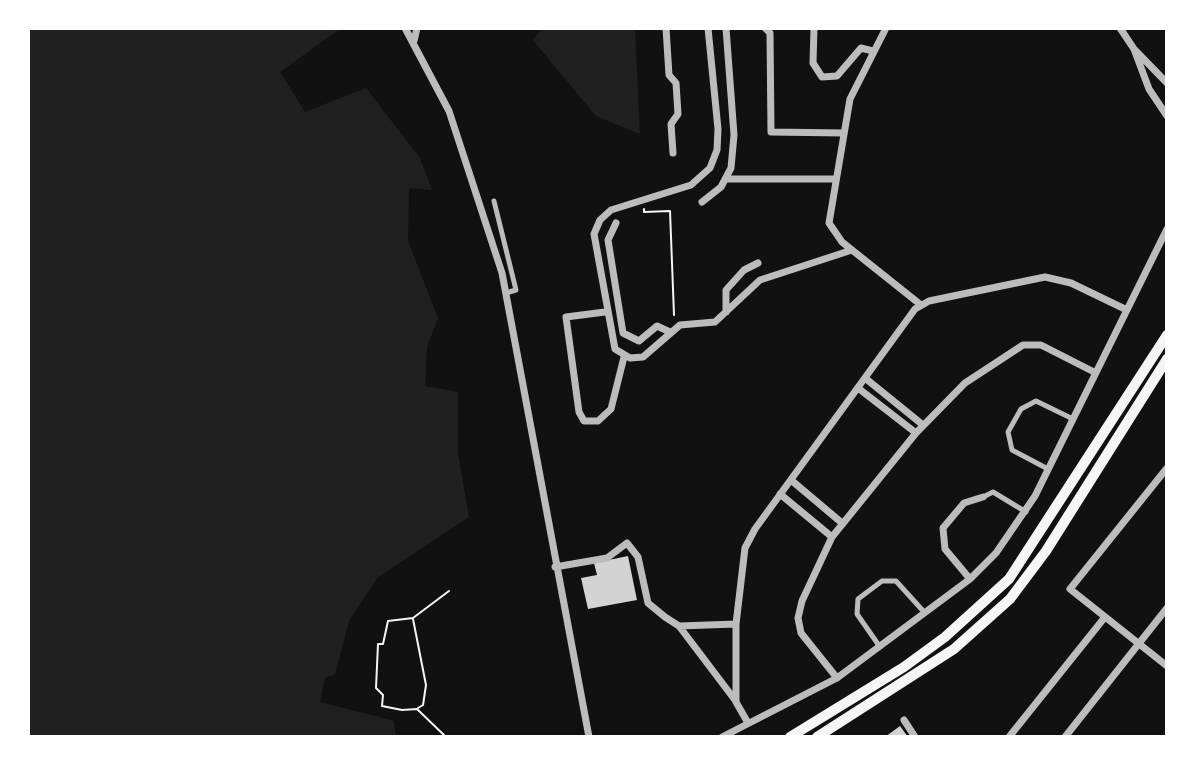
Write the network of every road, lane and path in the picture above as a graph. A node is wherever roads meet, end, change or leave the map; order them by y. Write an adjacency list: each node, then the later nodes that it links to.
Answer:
1 (405, 28): 10 (street)
2 (417, 28): 10 (street)
3 (666, 28): 16 (street)
4 (708, 28): 19 (street)
5 (726, 28): 17 (street)
6 (765, 28): 15 (street)
7 (814, 28): 12 (street)
8 (886, 28): 12 (street)
9 (1120, 28): 11 (street)
10 (414, 41): 26 (street)
11 (1134, 49): 13 (street); 14 (street)
12 (873, 51): 15 (street)
13 (1167, 83)
14 (1167, 116)
15 (844, 133): 18 (street)
16 (673, 153)
17 (727, 179): 18 (street); 21 (street)
18 (835, 179): 24 (street)
19 (645, 199): 29 (street); 31 (path)
20 (494, 201): 26 (street)
21 (702, 202)
22 (616, 223): 31 (street)
23 (1167, 229): 28 (street)
24 (852, 250): 27 (street); 30 (street)
25 (758, 263): 30 (street)
26 (506, 293): 49 (street)
27 (921, 305): 28 (street); 36 (street)
28 (1127, 310): 35 (street)
29 (605, 312): 33 (street); 33 (street)
30 (726, 312): 31 (street)
31 (672, 330): 33 (street)
32 (1167, 335): 69 (main road)
33 (624, 357)
34 (1167, 359): 70 (main road)
35 (1096, 373): 38 (street); 39 (street)
36 (865, 378): 37 (street); 39 (street)
37 (858, 388): 40 (street); 43 (street)
38 (1073, 419): 42 (street); 42 (street)
39 (923, 425): 40 (street)
40 (916, 433): 47 (street)
41 (1167, 468): 54 (street)
42 (1048, 469): 46 (street)
43 (791, 480): 44 (street); 47 (street)
44 (780, 494): 48 (street); 56 (street)
45 (983, 497): 46 (street); 50 (street)
46 (1026, 512): 50 (street)
47 (842, 523): 48 (street)
48 (832, 537): 61 (street)
49 (555, 567): 57 (street); 67 (street)
50 (970, 579): 53 (street)
51 (449, 591): 55 (path)
52 (1166, 610): 58 (street)
53 (925, 613): 59 (street); 59 (street)
54 (1105, 617): 58 (street); 72 (street)
55 (413, 618): 63 (path); 63 (path)
56 (736, 624): 57 (street); 62 (street)
57 (679, 626): 62 (street)
58 (1139, 644): 60 (street); 73 (street)
59 (880, 647): 61 (street)
60 (1167, 666)
61 (837, 678): 65 (street)
62 (736, 702): 65 (street)
63 (417, 709): 66 (path)
64 (904, 720): 71 (street)
65 (748, 723): 68 (street)
66 (446, 737)
67 (589, 737)
68 (722, 737)
69 (790, 737)
70 (817, 737)
71 (915, 737)
72 (1009, 737)
73 (1065, 737)

